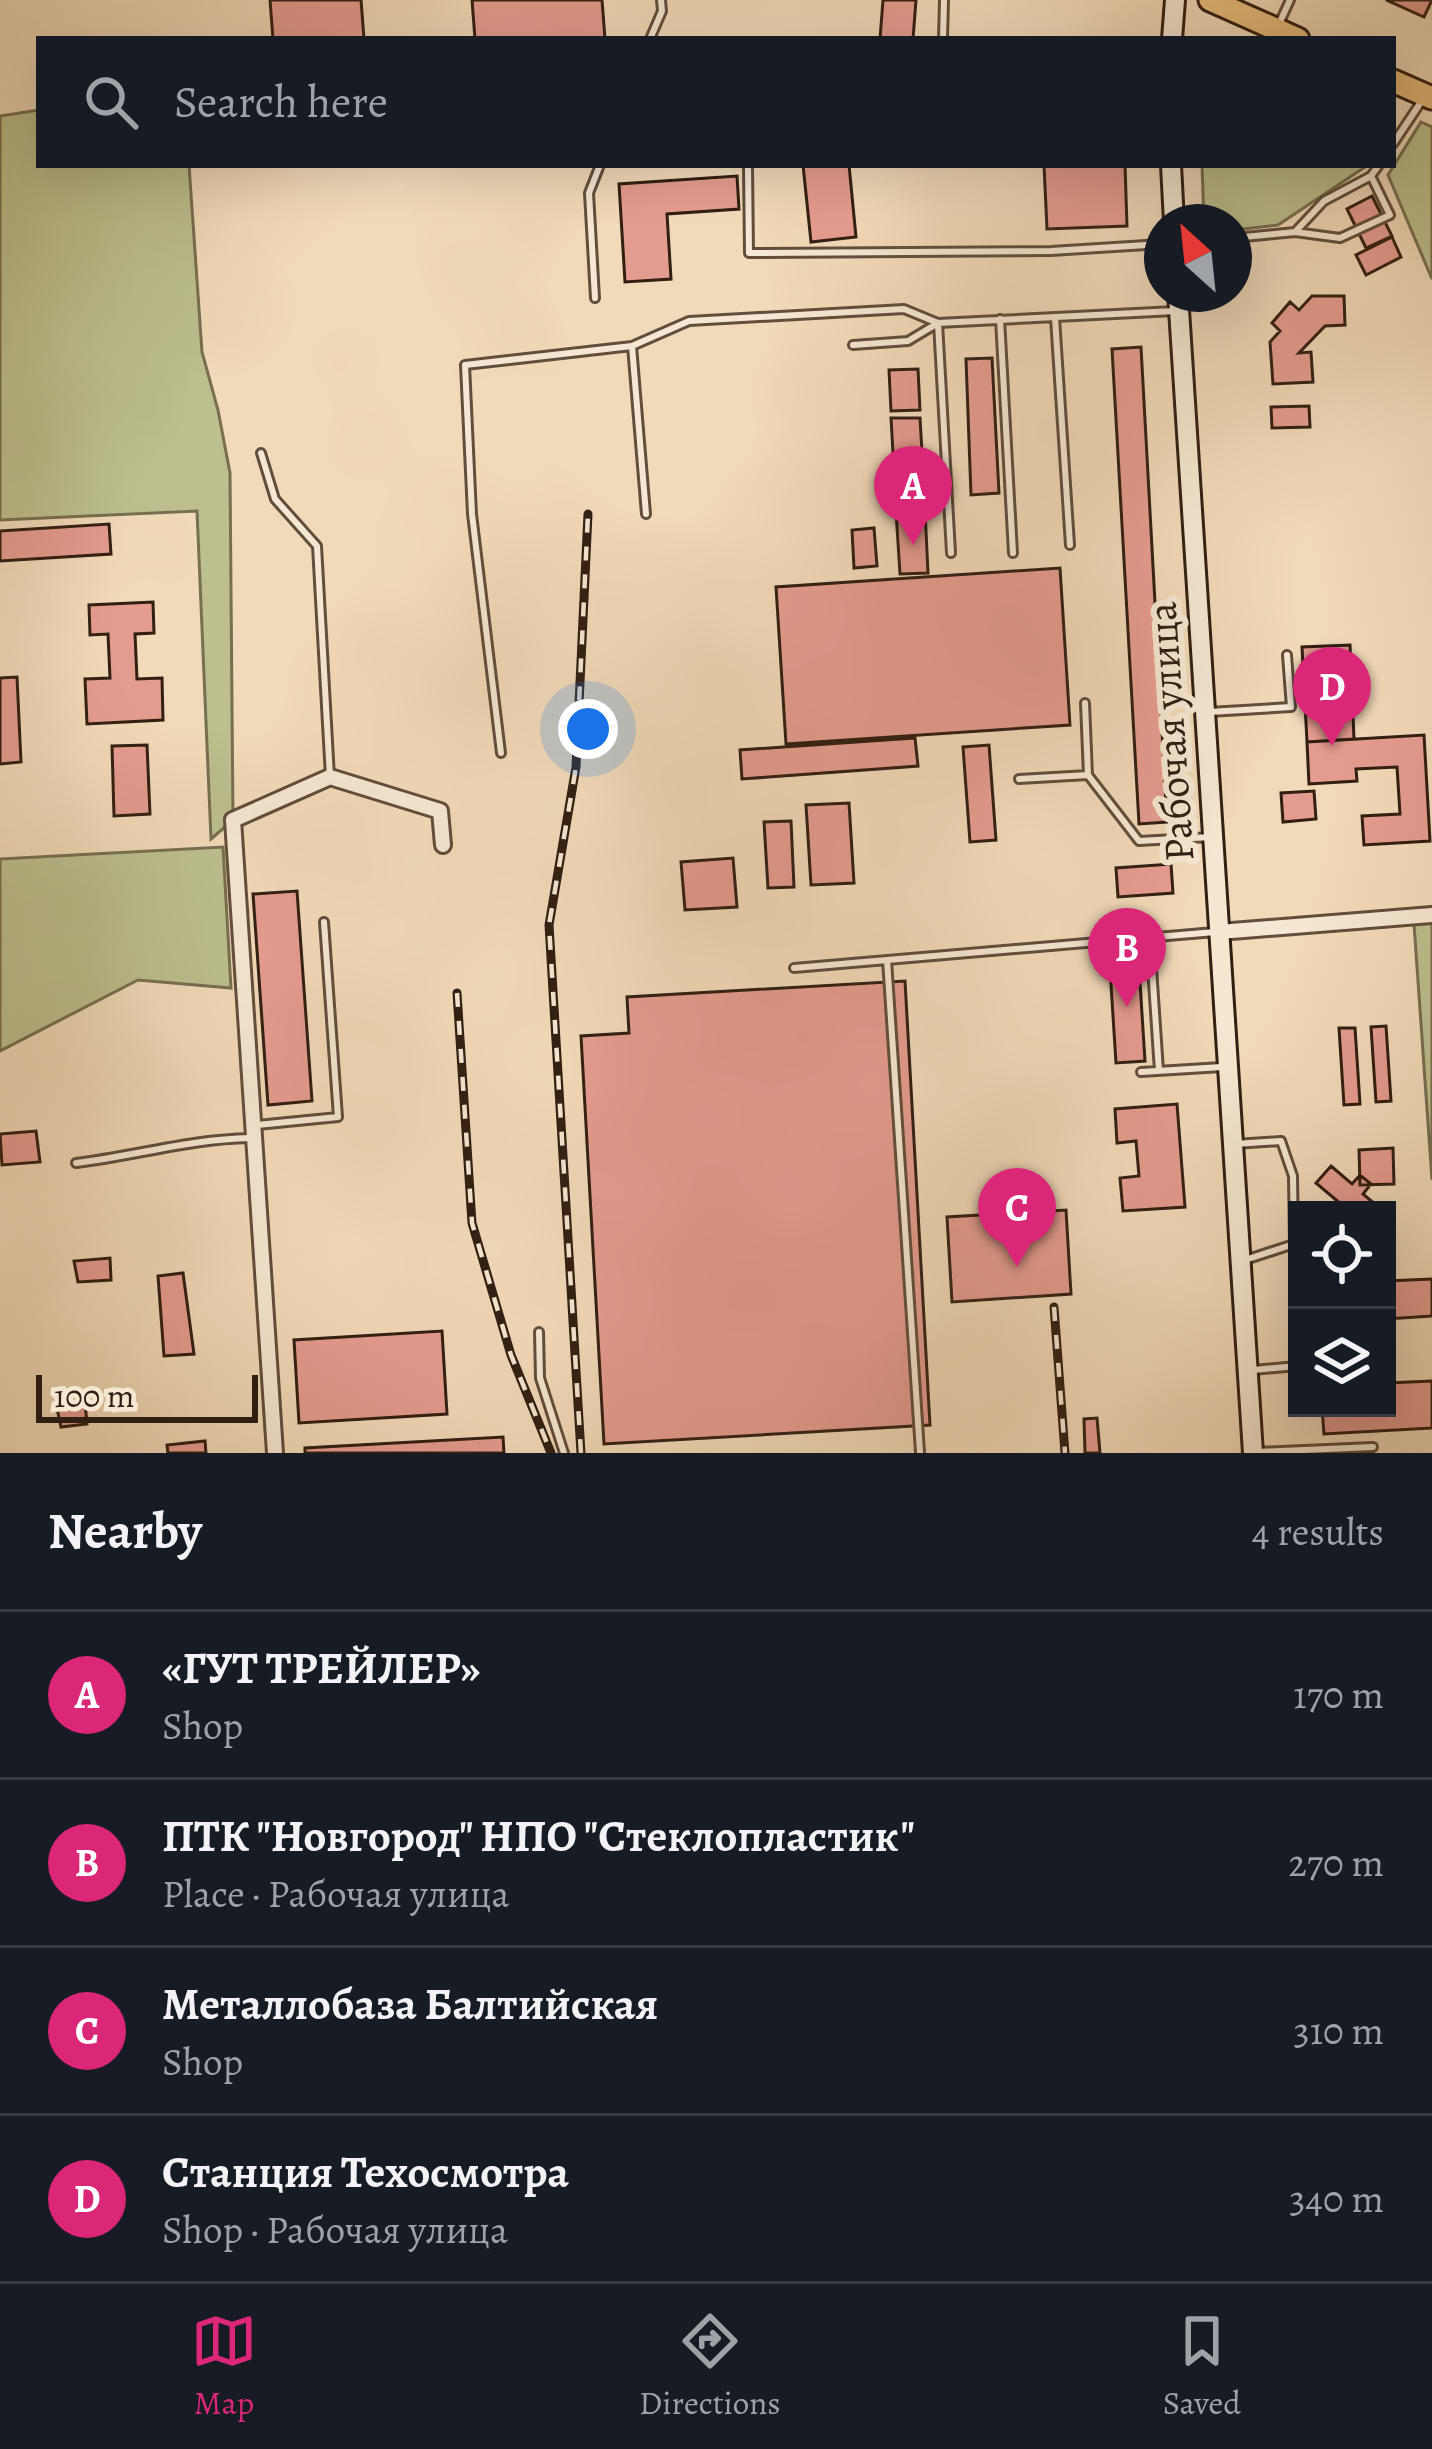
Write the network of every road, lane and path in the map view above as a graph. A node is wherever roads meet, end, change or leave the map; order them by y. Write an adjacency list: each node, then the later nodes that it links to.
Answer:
1 (661, 0): 7 (lane)
2 (944, 0): 8 (lane)
3 (1175, 0): 9 (main road)
4 (1210, 0): 6 (main road)
5 (1290, 0): 6 (lane)
6 (1276, 29): 10 (main road)
7 (651, 36)
8 (944, 36)
9 (1172, 36)
10 (1291, 36)
11 (1396, 82): 12 (main road)
12 (1429, 97): 13 (lane)
13 (1396, 140)
14 (599, 168): 23 (lane)
15 (748, 168): 22 (lane)
16 (1171, 168): 19 (main road)
17 (1377, 168): 18 (lane)
18 (1372, 176): 20 (lane); 20 (lane)
19 (1173, 204)
20 (1295, 232): 21 (lane)
21 (1252, 236)
22 (1144, 245)
23 (595, 298)
24 (1144, 306): 26 (lane)
25 (1180, 312): 38 (main road, Рабочая улица)
26 (1054, 318): 27 (lane); 33 (lane)
27 (1000, 320): 28 (lane); 35 (lane)
28 (938, 323): 29 (lane); 30 (lane); 34 (lane)
29 (632, 346): 32 (lane); 39 (lane)
30 (853, 346)
31 (261, 453): 41 (lane)
32 (646, 514)
33 (1070, 544)
34 (951, 553)
35 (1013, 554)
36 (1287, 655): 38 (lane)
37 (1085, 703): 40 (lane)
38 (1205, 712): 43 (main road, Рабочая улица)
39 (501, 753)
40 (1088, 775): 42 (lane); 43 (lane)
41 (330, 777): 44 (street); 54 (street)
42 (1019, 779)
43 (1214, 837): 47 (main road, Рабочая улица)
44 (443, 844)
45 (1432, 915): 47 (street)
46 (324, 922): 54 (lane)
47 (1219, 932): 48 (lane); 51 (main road, Рабочая улица)
48 (1150, 938): 49 (lane); 52 (lane)
49 (886, 960): 50 (lane); 62 (lane)
50 (794, 968)
51 (1229, 1066): 52 (lane); 55 (main road, Рабочая улица)
52 (1160, 1071): 53 (lane)
53 (1141, 1072)
54 (254, 1131): 56 (lane); 63 (street)
55 (1234, 1144): 57 (main road, Рабочая улица); 57 (lane)
56 (76, 1163)
57 (1242, 1261): 60 (main road, Рабочая улица)
58 (539, 1332): 64 (lane)
59 (1288, 1367): 60 (lane)
60 (1248, 1371): 65 (main road, Рабочая улица)
61 (1373, 1447): 65 (lane)
62 (920, 1452)
63 (275, 1453)
64 (564, 1453)
65 (1253, 1453)

